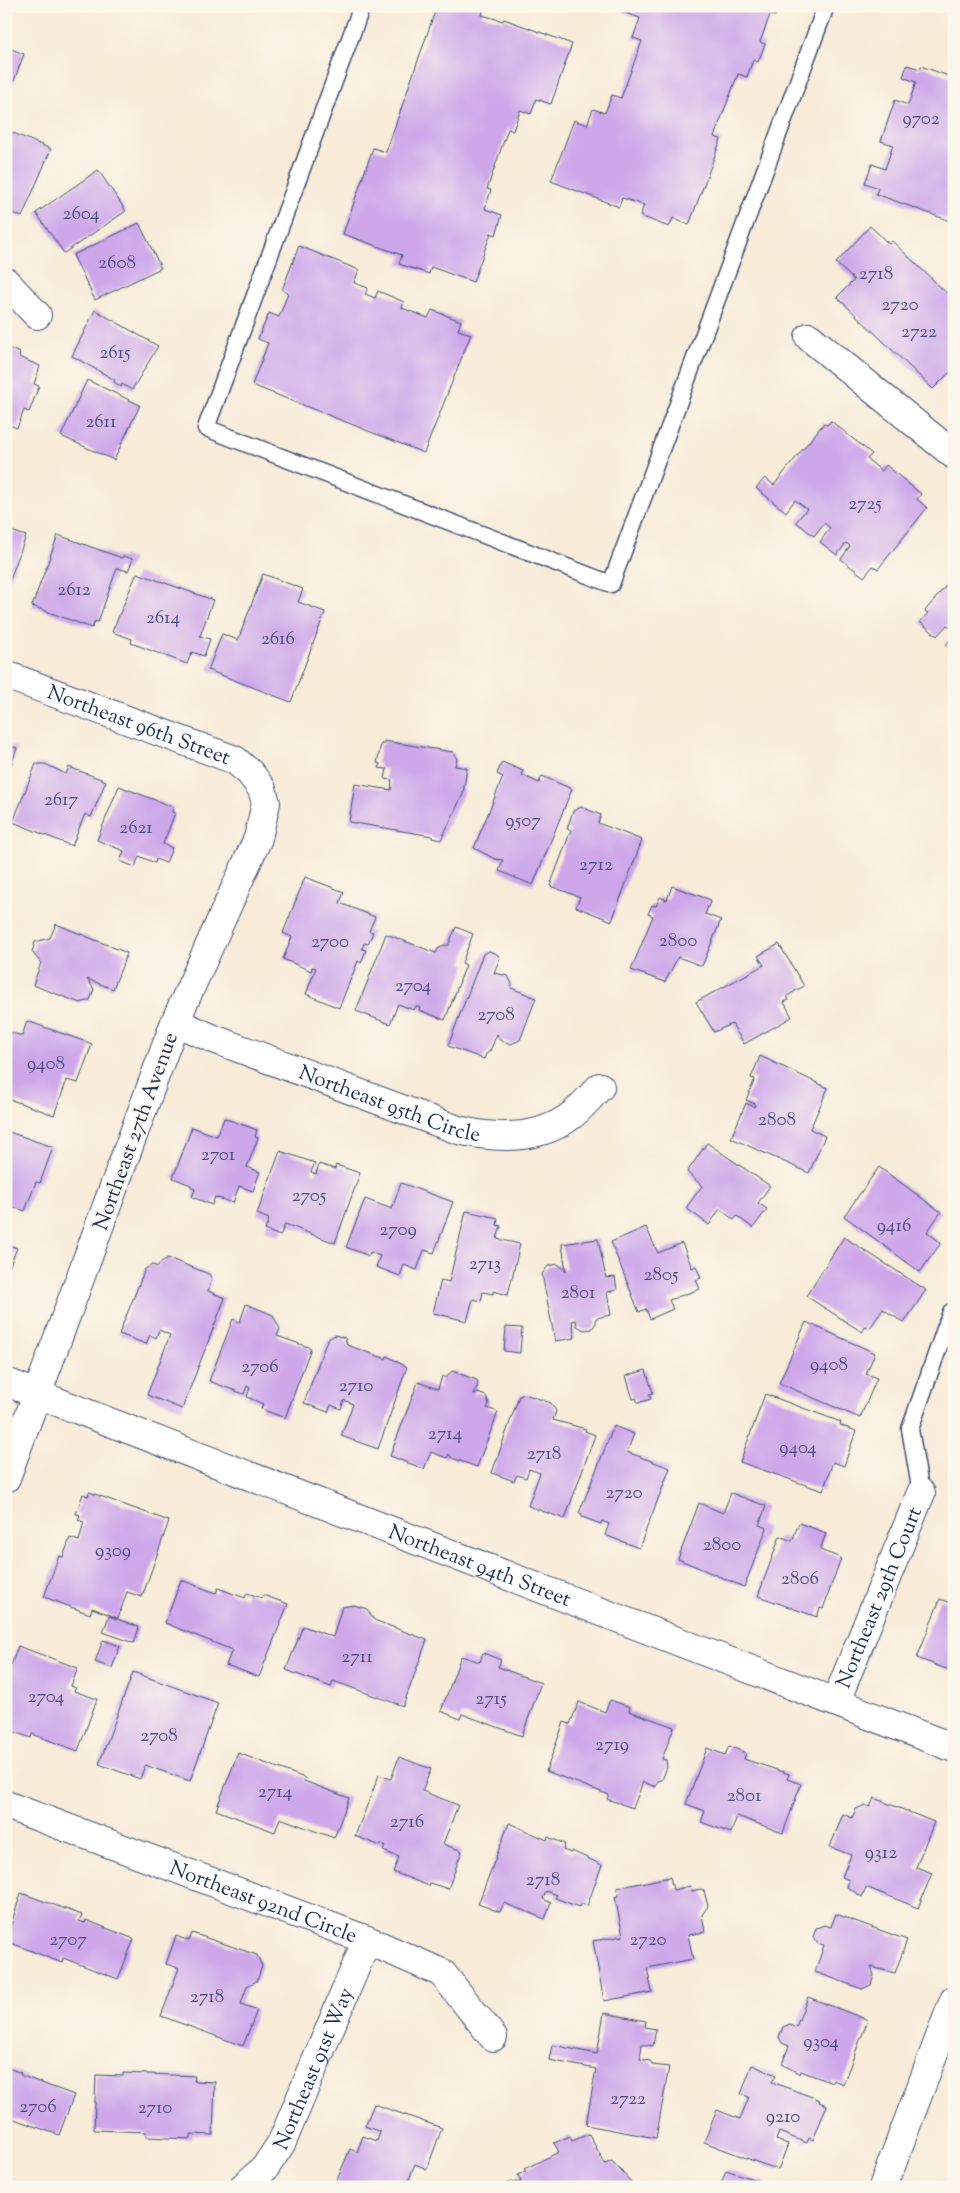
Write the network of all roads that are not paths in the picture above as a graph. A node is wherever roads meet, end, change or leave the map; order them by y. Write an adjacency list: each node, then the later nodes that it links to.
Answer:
1 (362, 6): 2 (lane)
2 (826, 6)
3 (6, 282): 4 (street)
4 (37, 315)
5 (809, 337): 6 (street)
6 (954, 455)
7 (6, 675): 8 (street, Northeast 96th Street)
8 (262, 788): 9 (street, Northeast 27th Avenue)
9 (175, 1022): 10 (street, Northeast 95th Circle); 13 (street, Northeast 27th Avenue)
10 (600, 1087)
11 (951, 1312): 15 (lane)
12 (6, 1382): 13 (street, Northeast 94th Street)
13 (39, 1394): 14 (street, Northeast 27th Avenue); 16 (street, Northeast 94th Street)
14 (6, 1478)
15 (921, 1492): 16 (street, Northeast 29th Court)
16 (836, 1701): 17 (street, Northeast 94th Street)
17 (954, 1748)
18 (6, 1805): 19 (street, Northeast 92nd Circle)
19 (367, 1940): 21 (street, Northeast 92nd Circle); 22 (street, Northeast 91st Way)
20 (954, 2000): 23 (street)
21 (493, 2037)
22 (243, 2187)
23 (883, 2187)

